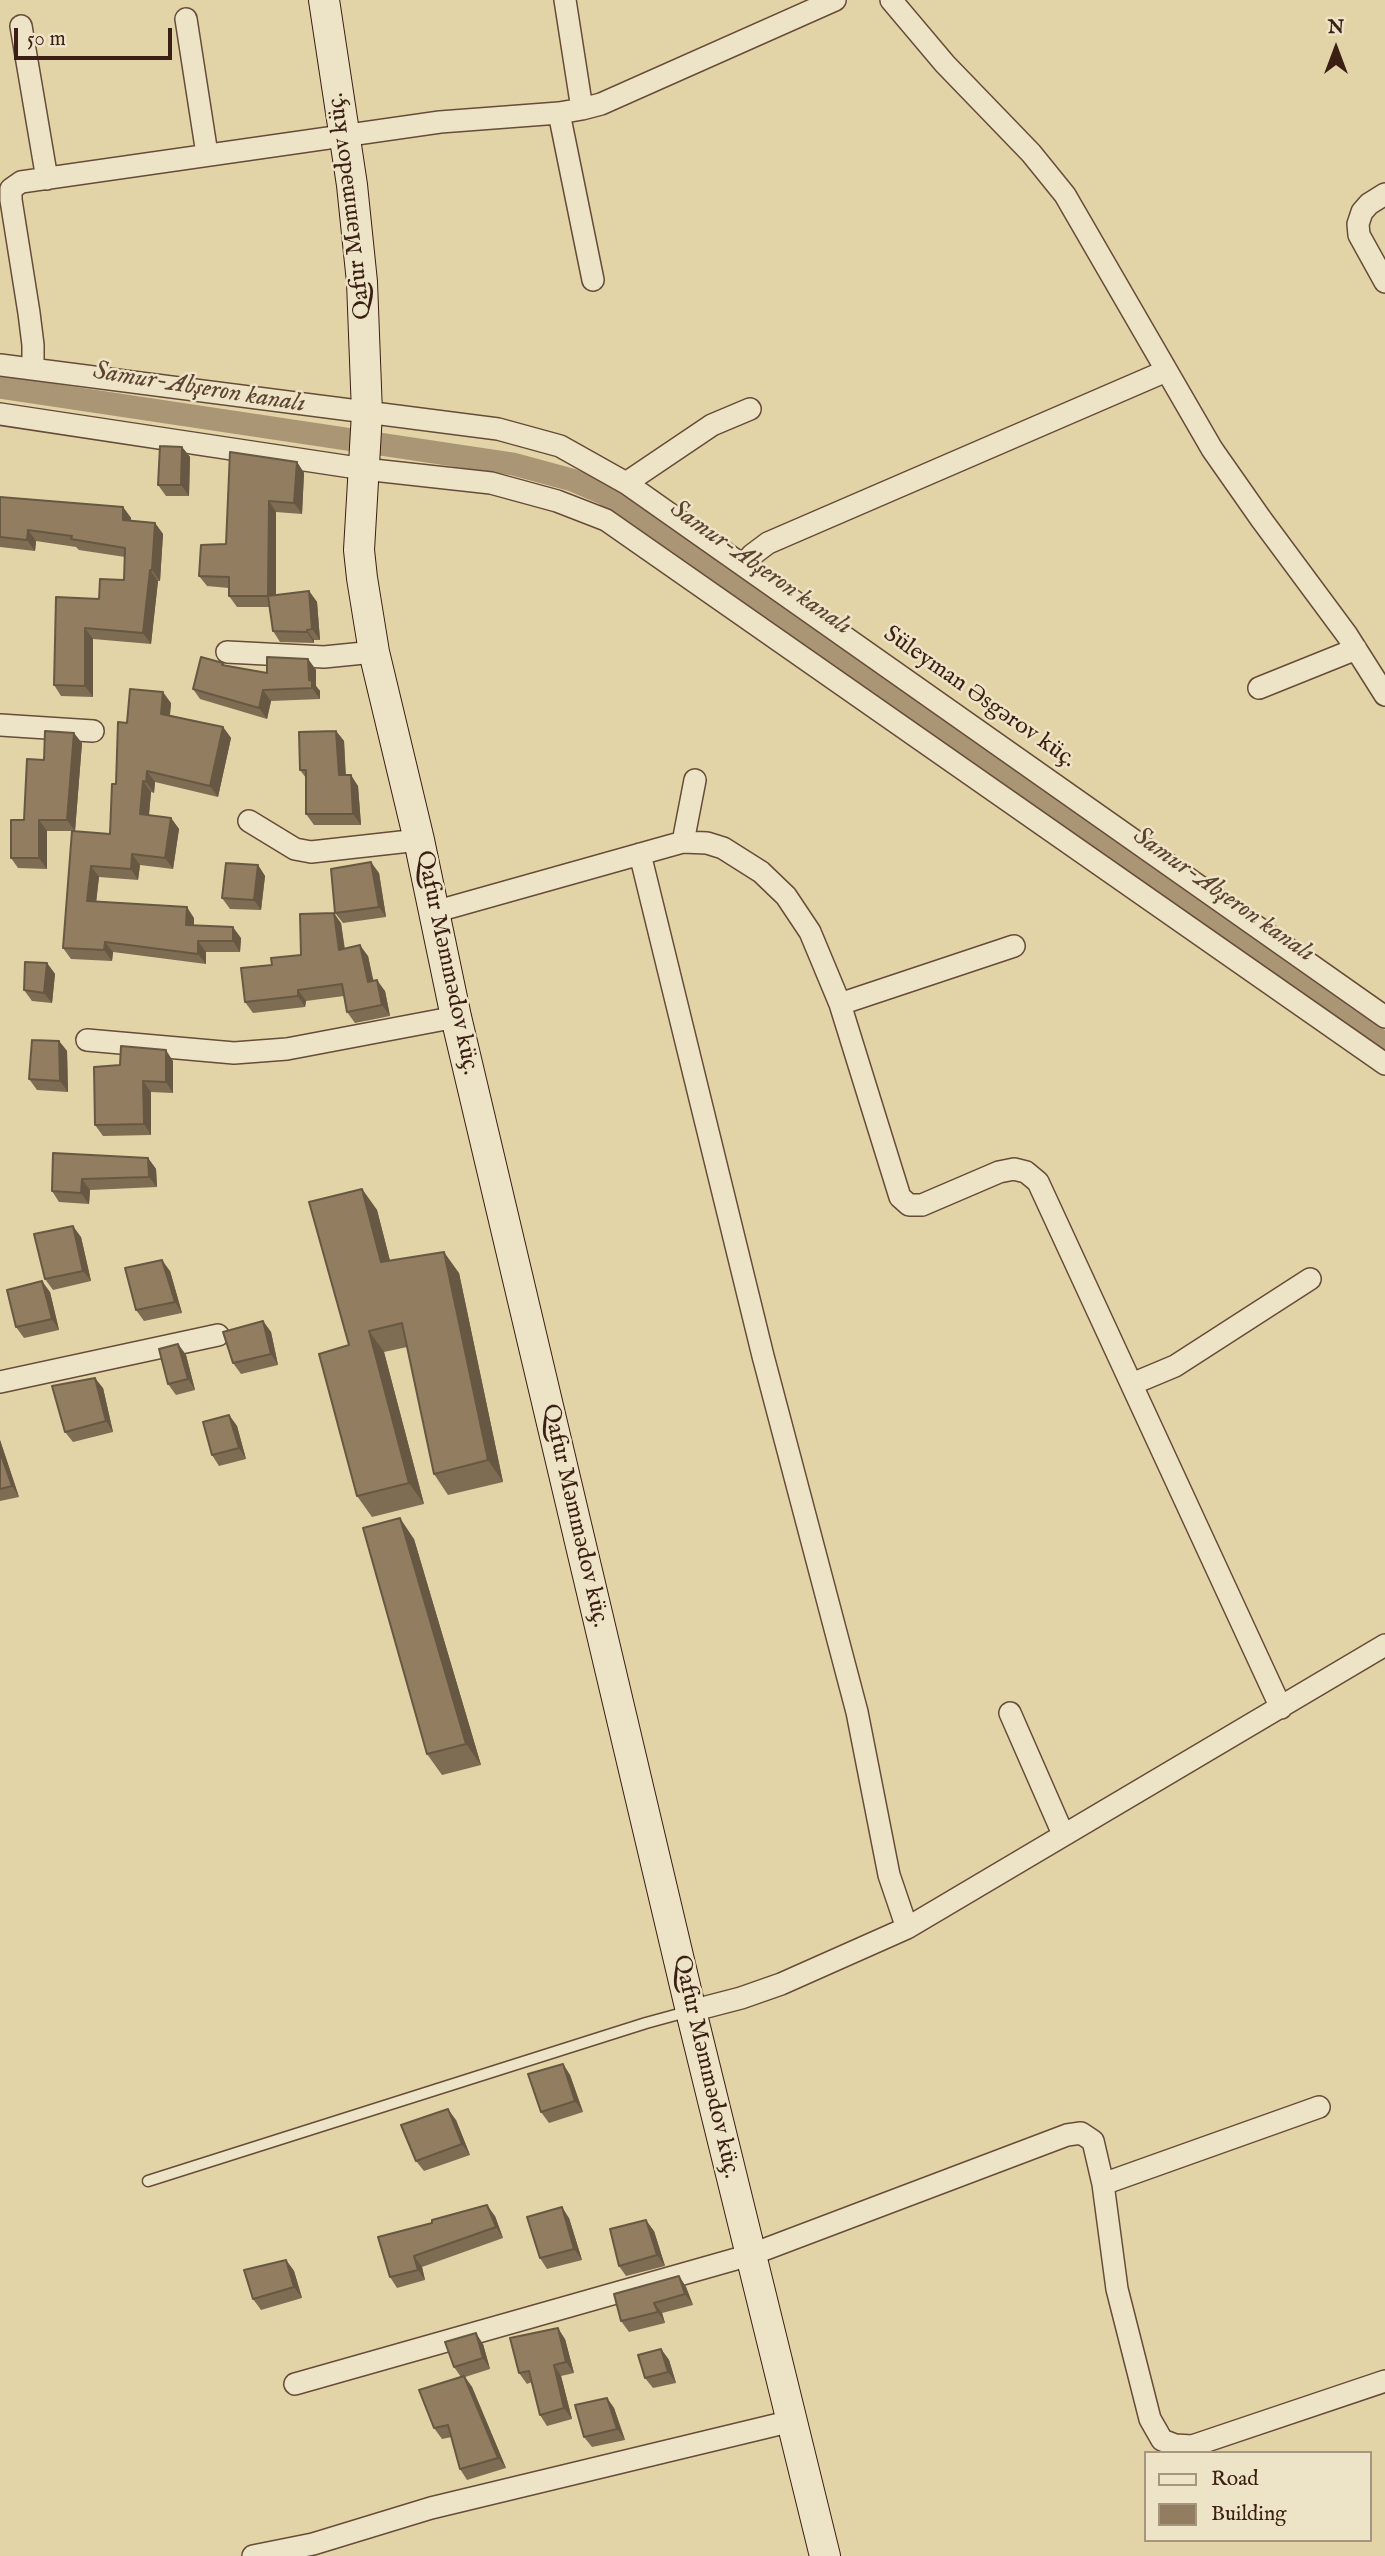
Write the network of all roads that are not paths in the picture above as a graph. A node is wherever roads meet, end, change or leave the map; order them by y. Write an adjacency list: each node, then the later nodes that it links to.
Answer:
1 (324, 0): 9 (street, Qafur Məmmədov küç.)
2 (565, 0): 7 (street)
3 (835, 0): 7 (street)
4 (891, 0): 17 (street)
5 (186, 19): 10 (street)
6 (21, 26): 11 (street)
7 (582, 109): 8 (street)
8 (559, 113): 9 (street); 13 (street)
9 (345, 136): 10 (street); 19 (street, Qafur Məmmədov küç.)
10 (207, 154): 11 (street)
11 (47, 179): 16 (street)
12 (1385, 194): 14 (street)
13 (593, 280)
14 (1385, 282)
15 (0, 365): 16 (street, Süleyman Əsgərov küç.)
16 (33, 369): 19 (street, Süleyman Əsgərov küç.)
17 (1166, 371): 23 (street); 24 (street)
18 (750, 409): 22 (street)
19 (367, 412): 21 (street, Qafur Məmmədov küç.); 22 (street, Süleyman Əsgərov küç.)
20 (0, 414): 21 (street)
21 (364, 469): 26 (street, Qafur Məmmədov küç.); 42 (street)
22 (626, 483): 23 (street, Süleyman Əsgərov küç.)
23 (743, 565): 40 (street, Süleyman Əsgərov küç.)
24 (1356, 649): 27 (street); 28 (street)
25 (227, 652): 26 (street)
26 (374, 652): 33 (street, Qafur Məmmədov küç.)
27 (1259, 688)
28 (1385, 695)
29 (0, 725): 30 (street)
30 (93, 731)
31 (695, 780): 34 (street)
32 (249, 821): 33 (street)
33 (419, 840): 36 (street, Qafur Məmmədov küç.)
34 (683, 842): 35 (street); 38 (street)
35 (640, 854): 36 (street); 51 (street)
36 (434, 912): 39 (street, Qafur Məmmədov küç.)
37 (1014, 946): 38 (street)
38 (840, 1004): 46 (street)
39 (456, 1017): 41 (street); 52 (street, Qafur Məmmədov küç.)
40 (1385, 1017)
41 (87, 1040)
42 (1385, 1064)
43 (1310, 1279): 46 (street)
44 (218, 1335): 45 (street)
45 (0, 1382)
46 (1132, 1384): 48 (street)
47 (1385, 1645): 48 (street)
48 (1281, 1708): 50 (street)
49 (1010, 1713): 50 (street)
50 (1063, 1834): 51 (street)
51 (907, 1928): 52 (street)
52 (691, 2011): 54 (lane); 56 (street, Qafur Məmmədov küç.)
53 (1319, 2107): 55 (street)
54 (148, 2181)
55 (1103, 2184): 56 (street); 57 (street)
56 (750, 2255): 58 (street); 59 (street, Qafur Məmmədov küç.)
57 (1385, 2381)
58 (295, 2384)
59 (792, 2421): 60 (street); 61 (street, Qafur Məmmədov küç.)
60 (254, 2556)
61 (825, 2556)

